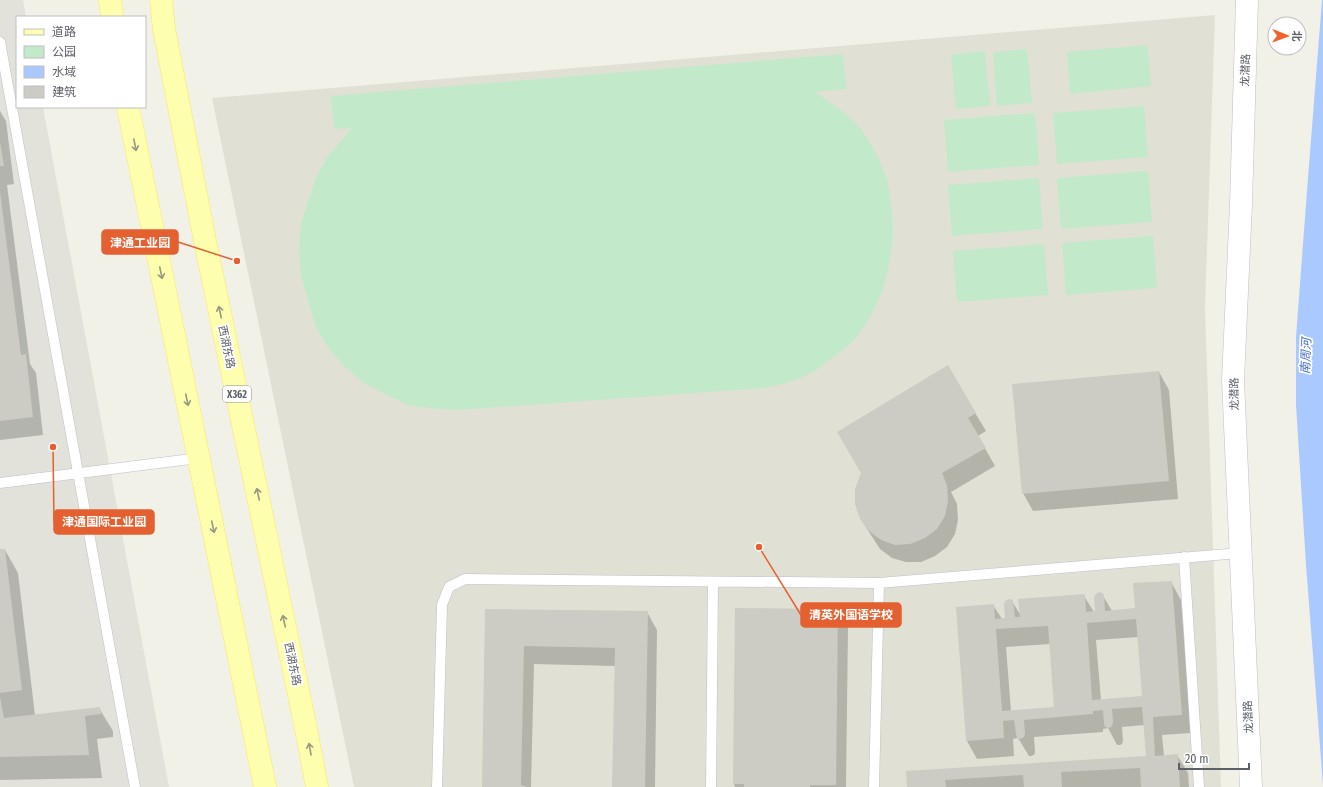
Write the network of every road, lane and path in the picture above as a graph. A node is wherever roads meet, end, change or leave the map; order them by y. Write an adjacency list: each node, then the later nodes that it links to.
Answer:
1 (110, 0): 4 (main road)
2 (161, 0): 16 (main road, 西湖东路 / X362, one-way to 2)
3 (1247, 0): 10 (street, 龙潜路)
4 (112, 16)
5 (0, 42): 8 (lane)
6 (128, 108): 7 (main road, one-way to 7)
7 (199, 458): 8 (lane); 15 (main road, one-way to 15)
8 (78, 473): 9 (lane); 14 (lane)
9 (0, 483)
10 (1240, 553): 11 (lane); 21 (street, 龙潜路)
11 (1184, 557): 12 (lane); 20 (lane)
12 (878, 583): 17 (lane); 19 (lane)
13 (713, 586): 18 (lane)
14 (135, 787)
15 (265, 787)
16 (317, 787)
17 (437, 787)
18 (711, 787)
19 (874, 787)
20 (1199, 787)
21 (1251, 787)

